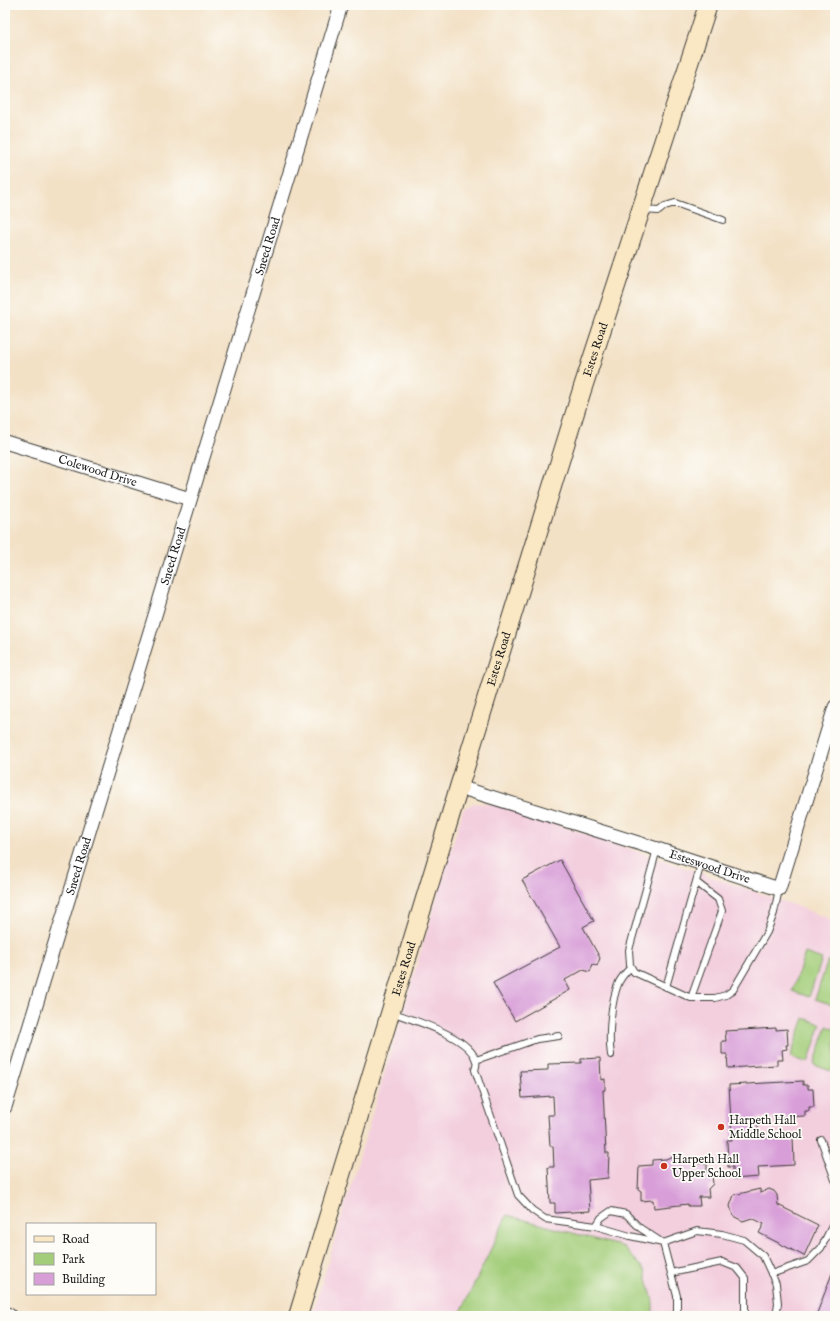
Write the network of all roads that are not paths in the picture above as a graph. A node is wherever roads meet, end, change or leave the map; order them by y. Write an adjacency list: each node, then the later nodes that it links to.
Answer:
1 (340, 5): 6 (street, Sneed Road)
2 (708, 5): 3 (main road, Estes Road)
3 (641, 210): 4 (lane); 8 (main road, Estes Road)
4 (723, 220)
5 (5, 442): 6 (street, Colewood Drive)
6 (190, 499): 20 (street, Sneed Road)
7 (835, 707): 12 (street)
8 (459, 787): 9 (street, Esteswood Drive); 16 (main road, Estes Road)
9 (657, 849): 10 (street, Esteswood Drive); 13 (lane)
10 (701, 864): 11 (lane); 12 (street, Esteswood Drive)
11 (696, 882): 14 (lane); 15 (lane)
12 (779, 889): 15 (lane)
13 (630, 967): 14 (lane); 18 (lane)
14 (666, 987): 15 (lane)
15 (691, 998)
16 (390, 1012): 19 (lane); 29 (main road, Estes Road)
17 (559, 1036): 19 (lane)
18 (611, 1055)
19 (476, 1060): 24 (lane)
20 (5, 1107)
21 (821, 1140): 22 (lane)
22 (835, 1180)
23 (835, 1220): 25 (lane)
24 (596, 1226): 26 (lane); 26 (lane)
25 (832, 1234): 28 (lane)
26 (663, 1243): 27 (lane); 28 (lane)
27 (671, 1273): 30 (lane); 31 (lane)
28 (771, 1274): 32 (lane)
29 (298, 1316)
30 (677, 1316)
31 (745, 1316)
32 (776, 1316)

